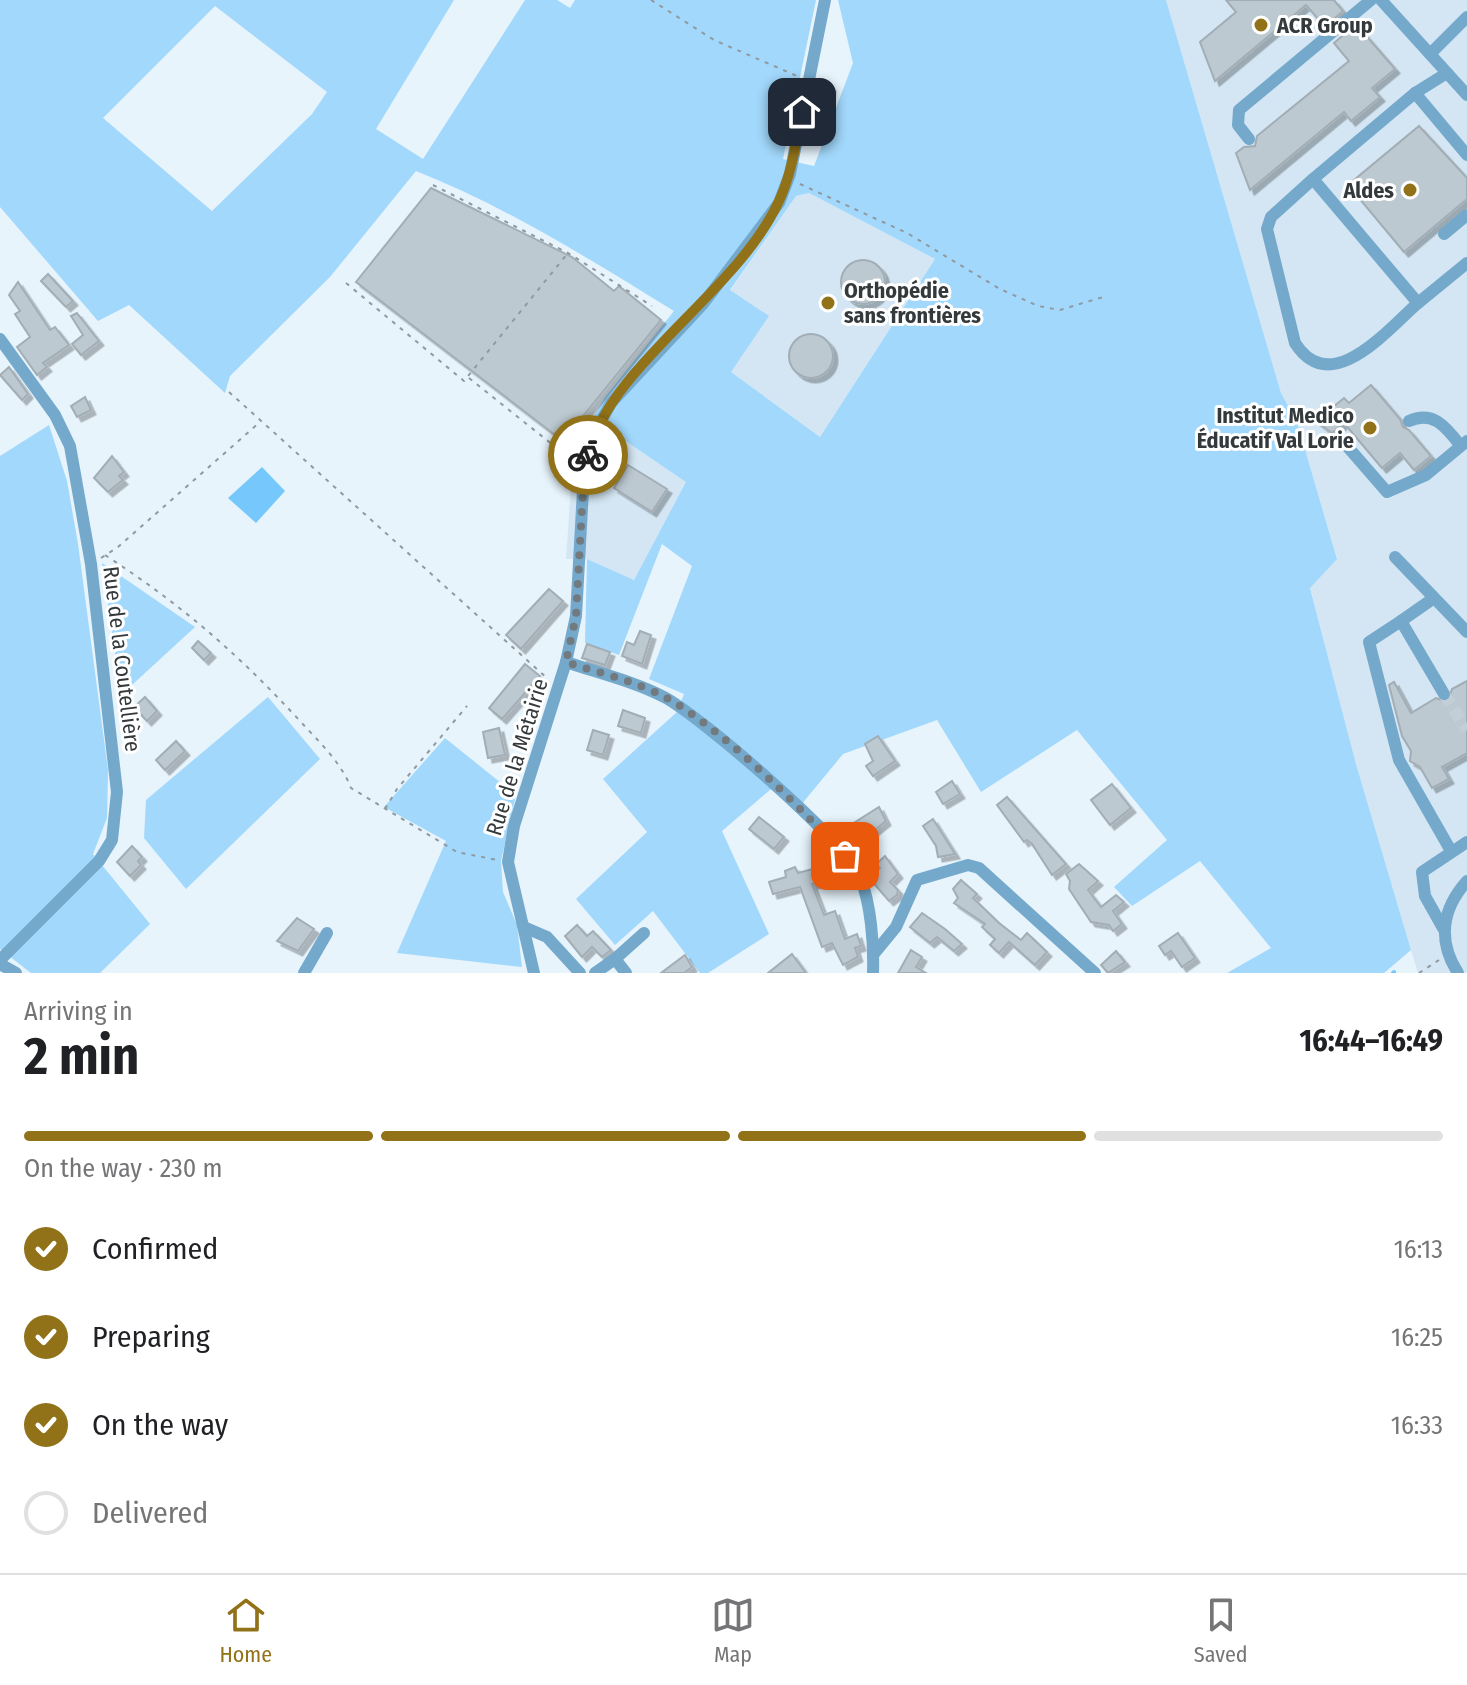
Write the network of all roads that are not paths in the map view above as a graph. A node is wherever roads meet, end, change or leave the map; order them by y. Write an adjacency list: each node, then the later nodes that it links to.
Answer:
1 (825, 0): 24 (street, Rue de la Métairie)
2 (1371, 0): 9 (street)
3 (1381, 0): 5 (street)
4 (1467, 17): 5 (street)
5 (1430, 54): 6 (street)
6 (1447, 73): 7 (street); 8 (street)
7 (1415, 93): 10 (street); 11 (street)
8 (1467, 95)
9 (1249, 139)
10 (1467, 155)
11 (1313, 179): 15 (street); 15 (street)
12 (1467, 215): 13 (street)
13 (1444, 234)
14 (1467, 263): 15 (street)
15 (1418, 303)
16 (0, 339): 35 (street, Rue de la Coutellière)
17 (1409, 421): 19 (street)
18 (1340, 438): 19 (street)
19 (1463, 443)
20 (1395, 557): 21 (street)
21 (1434, 598): 22 (street); 23 (street)
22 (1401, 621): 25 (street); 27 (street)
23 (1467, 632)
24 (566, 662): 29 (street, Rue de la Métairie); 33 (street)
25 (1444, 694)
26 (1467, 842): 27 (street)
27 (1451, 851): 30 (street)
28 (1467, 881): 30 (street)
29 (526, 928): 38 (street, Rue de la Métairie); 39 (street)
30 (1443, 928): 44 (street)
31 (327, 933): 37 (street)
32 (644, 933): 34 (street)
33 (873, 955): 42 (street); 43 (street)
34 (615, 959): 40 (street); 41 (street)
35 (0, 962): 36 (street)
36 (16, 973)
37 (304, 973)
38 (534, 973)
39 (580, 973)
40 (595, 973)
41 (626, 973)
42 (873, 973)
43 (1095, 973)
44 (1458, 973)

